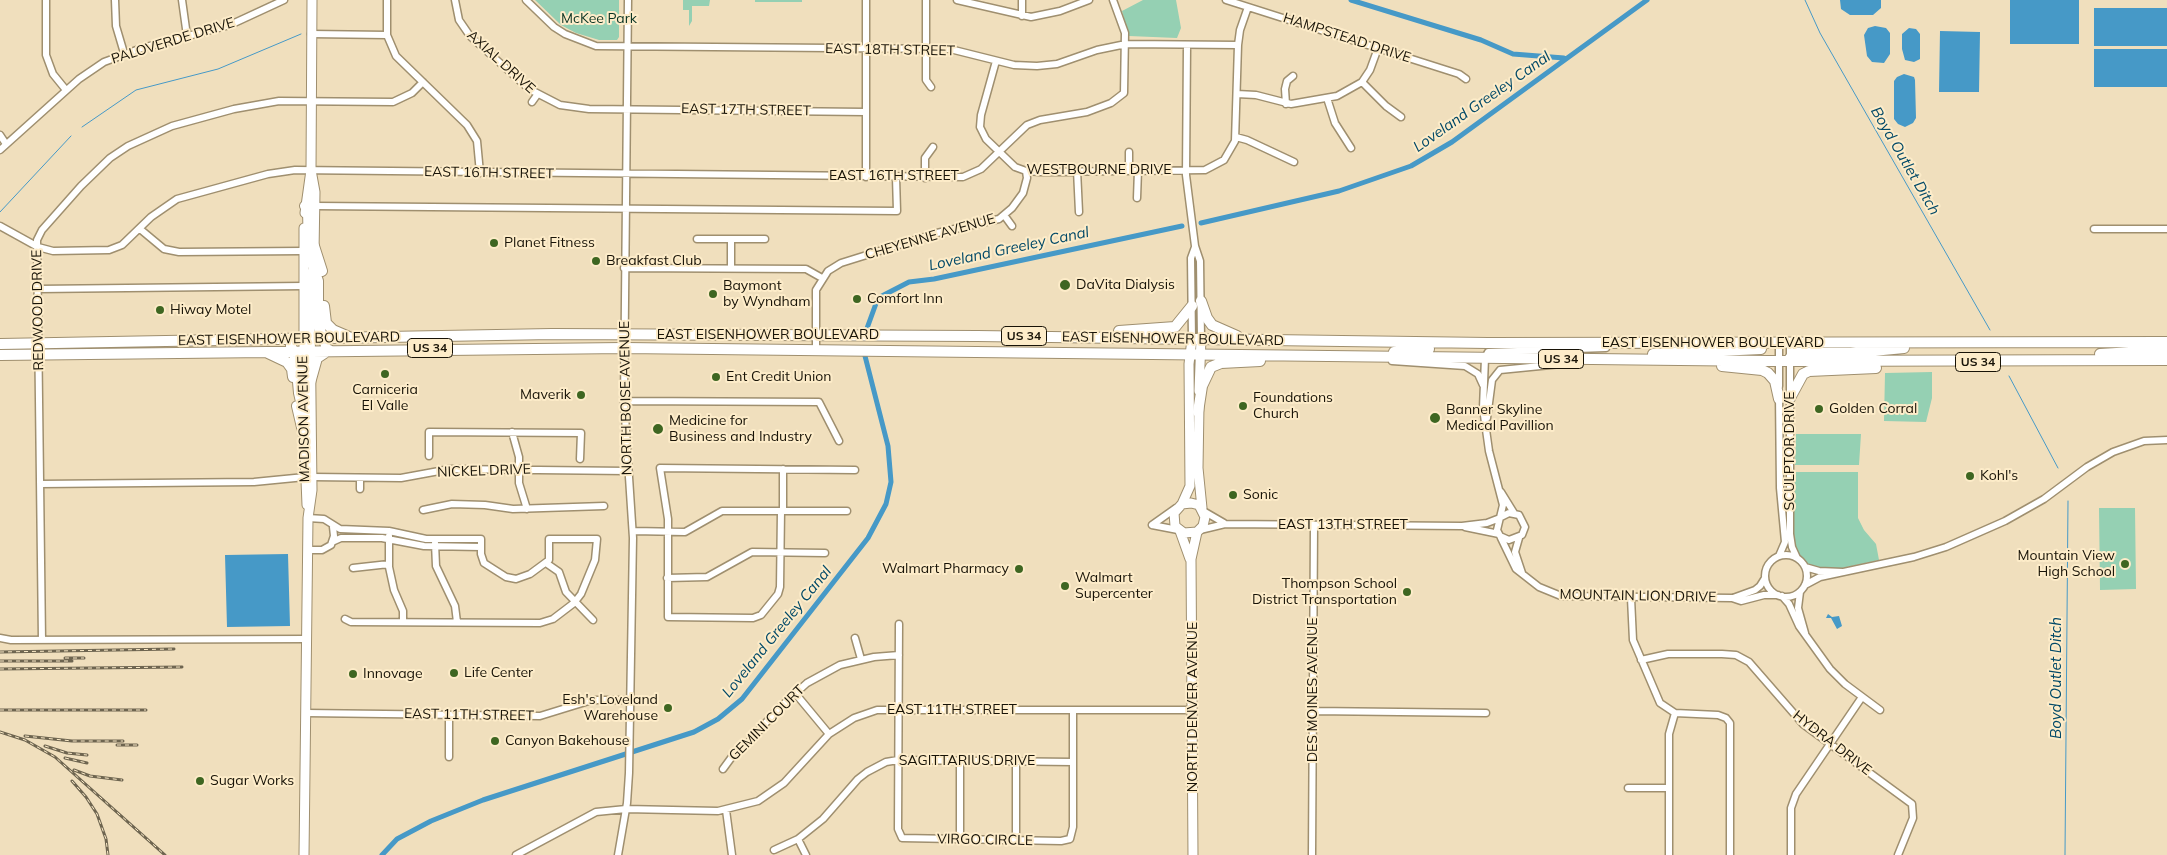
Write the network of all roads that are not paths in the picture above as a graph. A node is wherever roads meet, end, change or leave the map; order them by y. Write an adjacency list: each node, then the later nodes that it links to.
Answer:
1 (46, 0): 37 (street)
2 (115, 0): 30 (street)
3 (182, 0): 22 (street)
4 (284, 0): 22 (street, PALOVERDE DRIVE)
5 (312, 0): 20 (main road, MADISON AVENUE)
6 (388, 0): 21 (street)
7 (455, 0): 39 (street, AXIAL DRIVE)
8 (526, 0): 25 (street, EAST 18TH STREET)
9 (628, 0): 25 (street, NORTH BOISE AVENUE)
10 (866, 0): 27 (street)
11 (926, 0): 29 (street)
12 (957, 0): 17 (street)
13 (1022, 0): 19 (street)
14 (1089, 0): 19 (street)
15 (1113, 0): 23 (street)
16 (1226, 0): 18 (street, HAMPSTEAD DRIVE)
17 (972, 1): 19 (street)
18 (1248, 7): 24 (street); 28 (street, HAMPSTEAD DRIVE)
19 (1022, 16)
20 (311, 34): 21 (street); 41 (main road, MADISON AVENUE)
21 (387, 35): 34 (street)
22 (187, 36): 30 (street, PALOVERDE DRIVE)
23 (1126, 44): 26 (street, EAST 18TH STREET); 31 (street, EAST 18TH STREET); 54 (street, EAST 16TH STREET)
24 (1238, 45): 26 (street, EAST 18TH STREET); 38 (street)
25 (628, 46): 27 (street, EAST 18TH STREET); 44 (street, NORTH BOISE AVENUE)
26 (1187, 46): 60 (street)
27 (866, 48): 29 (street, EAST 18TH STREET); 45 (street)
28 (1378, 48): 33 (street, HAMPSTEAD DRIVE); 35 (street)
29 (926, 49): 31 (street, EAST 18TH STREET); 36 (street)
30 (124, 53): 37 (street, PALOVERDE DRIVE)
31 (996, 61): 54 (street, WESTBOURNE DRIVE)
32 (1293, 76): 43 (street)
33 (1466, 79)
34 (423, 82): 41 (street, REDWOOD DRIVE); 62 (street)
35 (1362, 82): 40 (street); 46 (street)
36 (931, 87)
37 (66, 90): 49 (street, PALOVERDE DRIVE)
38 (1237, 94): 43 (street); 48 (street)
39 (537, 95): 42 (street); 44 (street, AXIAL DRIVE)
40 (1327, 98): 43 (street); 51 (street)
41 (311, 102): 56 (main road, MADISON AVENUE); 82 (street, REDWOOD DRIVE)
42 (532, 102)
43 (1286, 104)
44 (626, 108): 45 (street, EAST 17TH STREET); 63 (street, NORTH BOISE AVENUE)
45 (866, 112): 64 (street)
46 (1401, 117)
47 (0, 135): 49 (street)
48 (1236, 137): 55 (street); 60 (street, WESTBOURNE DRIVE)
49 (6, 144): 52 (street, PALOVERDE DRIVE)
50 (933, 147): 66 (street)
51 (1351, 148)
52 (0, 150)
53 (1129, 152): 58 (street)
54 (999, 153): 61 (street, WESTBOURNE DRIVE); 66 (street, EAST 16TH STREET)
55 (1294, 162)
56 (311, 170): 62 (street, EAST 16TH STREET); 68 (main road, MADISON AVENUE); 75 (street, EAST 16TH STREET)
57 (1077, 170): 58 (street, WESTBOURNE DRIVE); 61 (street, WESTBOURNE DRIVE); 70 (street)
58 (1129, 170): 59 (street, WESTBOURNE DRIVE)
59 (1138, 170): 60 (street, WESTBOURNE DRIVE); 67 (street)
60 (1186, 170): 81 (street)
61 (1026, 172): 71 (street, CHEYENNE AVENUE)
62 (480, 173): 63 (street, EAST 16TH STREET)
63 (626, 174): 64 (street, EAST 16TH STREET); 69 (street, NORTH BOISE AVENUE)
64 (866, 176): 65 (street, EAST 16TH STREET)
65 (896, 177): 66 (street, EAST 16TH STREET); 69 (street)
66 (925, 178)
67 (1137, 198)
68 (310, 206): 69 (street); 80 (main road, MADISON AVENUE); 83 (main road, MADISON AVENUE); 84 (highway)
69 (625, 208): 85 (street, NORTH BOISE AVENUE)
70 (1079, 212)
71 (1004, 215): 73 (street); 87 (street, CHEYENNE AVENUE)
72 (0, 226): 82 (street, EAST 16TH STREET)
73 (1012, 226)
74 (2167, 228): 76 (street)
75 (140, 229): 82 (street, EAST 16TH STREET); 83 (street)
76 (2094, 229)
77 (697, 239): 78 (street)
78 (731, 239): 79 (street); 86 (street)
79 (765, 240)
80 (314, 246): 84 (main road, MADISON AVENUE); 97 (highway)
81 (1195, 246): 90 (street); 90 (street)
82 (38, 247): 89 (street, REDWOOD DRIVE)
83 (303, 251): 88 (main road, MADISON AVENUE)
84 (314, 267): 95 (main road, MADISON AVENUE); 96 (highway)
85 (624, 268): 86 (street); 92 (street, NORTH BOISE AVENUE)
86 (731, 268): 87 (street)
87 (822, 278): 93 (street)
88 (304, 286): 89 (street); 95 (main road, MADISON AVENUE)
89 (38, 289): 110 (street, REDWOOD DRIVE)
90 (1197, 304): 94 (highway); 99 (street); 99 (street); 100 (highway)
91 (518, 335): 92 (highway, EAST EISENHOWER BOULEVARD / US 34); 97 (highway, EAST EISENHOWER BOULEVARD / US 34); 108 (highway)
92 (625, 335): 93 (highway, EAST EISENHOWER BOULEVARD / US 34); 109 (street, NORTH BOISE AVENUE)
93 (816, 336): 94 (highway, EAST EISENHOWER BOULEVARD / US 34); 111 (street)
94 (1103, 337): 99 (highway, EAST EISENHOWER BOULEVARD / US 34)
95 (307, 338): 96 (highway, EAST EISENHOWER BOULEVARD / US 34); 98 (highway, EAST EISENHOWER BOULEVARD / US 34); 112 (main road, MADISON AVENUE)
96 (322, 338): 97 (highway, EAST EISENHOWER BOULEVARD / US 34); 113 (highway)
97 (350, 338)
98 (280, 339): 110 (highway, EAST EISENHOWER BOULEVARD / US 34); 112 (highway)
99 (1196, 339): 100 (highway, EAST EISENHOWER BOULEVARD / US 34); 116 (main road)
100 (1280, 340): 103 (highway, EAST EISENHOWER BOULEVARD / US 34)
101 (1937, 342): 102 (highway, EAST EISENHOWER BOULEVARD / US 34); 105 (highway, EAST EISENHOWER BOULEVARD / US 34); 122 (highway)
102 (2167, 342)
103 (1477, 343): 104 (highway, EAST EISENHOWER BOULEVARD / US 34); 118 (highway)
104 (1642, 343): 107 (highway, EAST EISENHOWER BOULEVARD / US 34); 119 (street)
105 (1790, 343): 107 (highway, EAST EISENHOWER BOULEVARD / US 34); 122 (street, SCULPTOR DRIVE)
106 (0, 344): 110 (highway, EAST EISENHOWER BOULEVARD / US 34)
107 (1779, 346): 120 (highway); 124 (street, SCULPTOR DRIVE)
108 (468, 348): 109 (highway, EAST EISENHOWER BOULEVARD / US 34); 113 (highway, EAST EISENHOWER BOULEVARD / US 34)
109 (624, 348): 111 (highway, EAST EISENHOWER BOULEVARD / US 34); 130 (street, NORTH BOISE AVENUE)
110 (39, 349): 115 (highway, EAST EISENHOWER BOULEVARD / US 34); 117 (highway, EAST EISENHOWER BOULEVARD / US 34); 145 (street, REDWOOD DRIVE)
111 (816, 349): 116 (highway, EAST EISENHOWER BOULEVARD / US 34)
112 (302, 350): 113 (highway, EAST EISENHOWER BOULEVARD / US 34); 115 (highway, EAST EISENHOWER BOULEVARD / US 34); 127 (main road, MADISON AVENUE); 134 (highway)
113 (333, 350): 127 (highway)
114 (2167, 350): 125 (highway)
115 (266, 351): 134 (highway)
116 (1195, 354): 118 (highway, EAST EISENHOWER BOULEVARD / US 34); 131 (main road); 148 (main road)
117 (0, 355)
118 (1364, 357): 119 (highway, EAST EISENHOWER BOULEVARD / US 34); 128 (street); 131 (highway)
119 (1485, 358): 120 (highway, EAST EISENHOWER BOULEVARD / US 34); 128 (street)
120 (1618, 359): 121 (highway, EAST EISENHOWER BOULEVARD / US 34); 132 (street)
121 (1684, 360): 124 (highway, EAST EISENHOWER BOULEVARD / US 34); 129 (highway)
122 (1790, 360): 124 (highway, EAST EISENHOWER BOULEVARD / US 34); 126 (highway, EAST EISENHOWER BOULEVARD / US 34); 129 (street, SCULPTOR DRIVE)
123 (2167, 360): 125 (highway, EAST EISENHOWER BOULEVARD / US 34)
124 (1779, 361): 129 (street, SCULPTOR DRIVE)
125 (2057, 361): 126 (highway, EAST EISENHOWER BOULEVARD / US 34)
126 (1952, 362): 129 (highway)
127 (310, 383): 134 (main road, MADISON AVENUE)
128 (1484, 387): 132 (street)
129 (1784, 398): 177 (street, SCULPTOR DRIVE); 178 (street, SCULPTOR DRIVE)
130 (624, 401): 136 (street); 142 (street, NORTH BOISE AVENUE)
131 (1198, 412): 152 (main road)
132 (1486, 419): 147 (street)
133 (512, 432): 137 (street); 138 (street); 140 (street)
134 (308, 440): 143 (main road, MADISON AVENUE)
135 (2167, 440): 184 (street)
136 (839, 441)
137 (429, 456)
138 (580, 459)
139 (783, 469): 141 (street); 153 (street); 166 (street)
140 (519, 470): 142 (street, NICKEL DRIVE); 144 (street, NICKEL DRIVE); 150 (street)
141 (855, 470)
142 (627, 471): 164 (street, NORTH BOISE AVENUE)
143 (308, 477): 144 (street, NICKEL DRIVE); 145 (street, NICKEL DRIVE); 157 (main road, MADISON AVENUE)
144 (360, 478): 146 (street)
145 (40, 484): 203 (street, REDWOOD DRIVE)
146 (360, 489)
147 (1501, 490): 155 (street); 156 (street)
148 (1181, 505): 152 (main road); 162 (main road); 162 (street)
149 (604, 506): 150 (street)
150 (527, 509): 151 (street)
151 (423, 510)
152 (1203, 510): 158 (street, EAST 13TH STREET); 165 (main road)
153 (782, 511): 154 (street); 166 (street); 175 (street)
154 (847, 511)
155 (1514, 513): 156 (street); 168 (street)
156 (1500, 517): 161 (street, EAST 13TH STREET); 167 (street)
157 (308, 518): 160 (street); 174 (main road, MADISON AVENUE)
158 (1225, 524): 159 (street, EAST 13TH STREET); 165 (street, EAST 13TH STREET)
159 (1314, 525): 161 (street, EAST 13TH STREET); 214 (street, DES MOINES AVENUE)
160 (333, 526): 163 (street); 171 (street)
161 (1462, 526): 167 (street, EAST 13TH STREET)
162 (1179, 530): 165 (main road); 179 (main road, NORTH DENVER AVENUE)
163 (389, 531): 169 (street); 170 (street)
164 (633, 531): 166 (street); 209 (street, NORTH BOISE AVENUE)
165 (1199, 531): 179 (main road, NORTH DENVER AVENUE)
166 (668, 532): 187 (street)
167 (1500, 535): 168 (street); 185 (street, MOUNTAIN LION DRIVE)
168 (1518, 538): 185 (street)
169 (388, 539): 171 (street); 172 (street); 181 (street)
170 (435, 539): 172 (street); 173 (street)
171 (332, 542): 174 (street)
172 (435, 547): 173 (street); 197 (street)
173 (481, 548): 180 (street)
174 (308, 550): 202 (main road, MADISON AVENUE)
175 (780, 552): 176 (street); 187 (street); 187 (street)
176 (825, 553)
177 (1779, 556): 178 (street); 186 (street)
178 (1797, 558): 182 (street)
179 (1190, 559): 212 (main road, NORTH DENVER AVENUE)
180 (546, 563): 193 (street); 193 (street)
181 (389, 564): 183 (street); 196 (street)
182 (1805, 567): 184 (street); 188 (street)
183 (353, 568)
184 (1844, 572): 188 (street)
185 (1522, 573): 191 (street, MOUNTAIN LION DRIVE)
186 (1765, 577): 190 (street); 192 (street, MOUNTAIN LION DRIVE)
187 (667, 578)
188 (1805, 585): 189 (street)
189 (1800, 591): 190 (street); 199 (street)
190 (1780, 596): 192 (street, MOUNTAIN LION DRIVE); 199 (street)
191 (1631, 598): 192 (street, MOUNTAIN LION DRIVE); 206 (street)
192 (1732, 598)
193 (574, 602): 195 (street); 197 (street)
194 (344, 619): 196 (street)
195 (593, 620)
196 (403, 622): 197 (street)
197 (457, 622)
198 (899, 624): 204 (street, VIRGO CIRCLE)
199 (1805, 634): 208 (street)
200 (0, 638): 203 (street)
201 (854, 638): 205 (street)
202 (307, 639): 203 (street); 215 (main road, MADISON AVENUE)
203 (42, 640)
204 (900, 655): 205 (street, GEMINI COURT); 210 (street, VIRGO CIRCLE)
205 (861, 659): 207 (street, GEMINI COURT)
206 (1641, 660): 217 (street); 220 (street, HYDRA DRIVE)
207 (795, 693): 219 (street); 226 (street, GEMINI COURT)
208 (1862, 696): 213 (street); 220 (street)
209 (630, 700): 218 (street, EAST 11TH STREET); 229 (street, NORTH BOISE AVENUE)
210 (900, 708): 211 (street, EAST 11TH STREET); 219 (street, EAST 11TH STREET); 222 (street, VIRGO CIRCLE)
211 (1073, 710): 212 (street, EAST 11TH STREET); 225 (street, VIRGO CIRCLE)
212 (1193, 710): 240 (main road, NORTH DENVER AVENUE)
213 (1880, 710)
214 (1313, 711): 216 (street); 241 (street, DES MOINES AVENUE)
215 (306, 713): 218 (street, EAST 11TH STREET); 235 (main road, MADISON AVENUE)
216 (1486, 713)
217 (1675, 713): 228 (street); 243 (street)
218 (449, 715): 221 (street)
219 (829, 734): 230 (street, EAST 11TH STREET)
220 (1829, 745): 244 (street); 245 (street, HYDRA DRIVE)
221 (449, 757)
222 (898, 760): 223 (street, SAGITTARIUS DRIVE); 231 (street, SAGITTARIUS DRIVE); 232 (street, VIRGO CIRCLE)
223 (960, 761): 224 (street, SAGITTARIUS DRIVE); 232 (street)
224 (1016, 761): 225 (street, SAGITTARIUS DRIVE); 233 (street)
225 (1073, 762): 233 (street, VIRGO CIRCLE)
226 (723, 769)
227 (1628, 788): 228 (street)
228 (1669, 788): 242 (street)
229 (626, 809): 230 (street, EAST 11TH STREET); 236 (street, EAST 11TH STREET); 237 (street, NORTH BOISE AVENUE)
230 (726, 810): 238 (street)
231 (798, 839): 234 (street, SAGITTARIUS DRIVE); 239 (street)
232 (960, 840): 233 (street, VIRGO CIRCLE)
233 (1016, 840)
234 (774, 850)
235 (304, 855)
236 (516, 855)
237 (618, 855)
238 (732, 855)
239 (806, 855)
240 (1193, 855)
241 (1312, 855)
242 (1669, 855)
243 (1730, 855)
244 (1791, 855)
245 (1898, 855)

